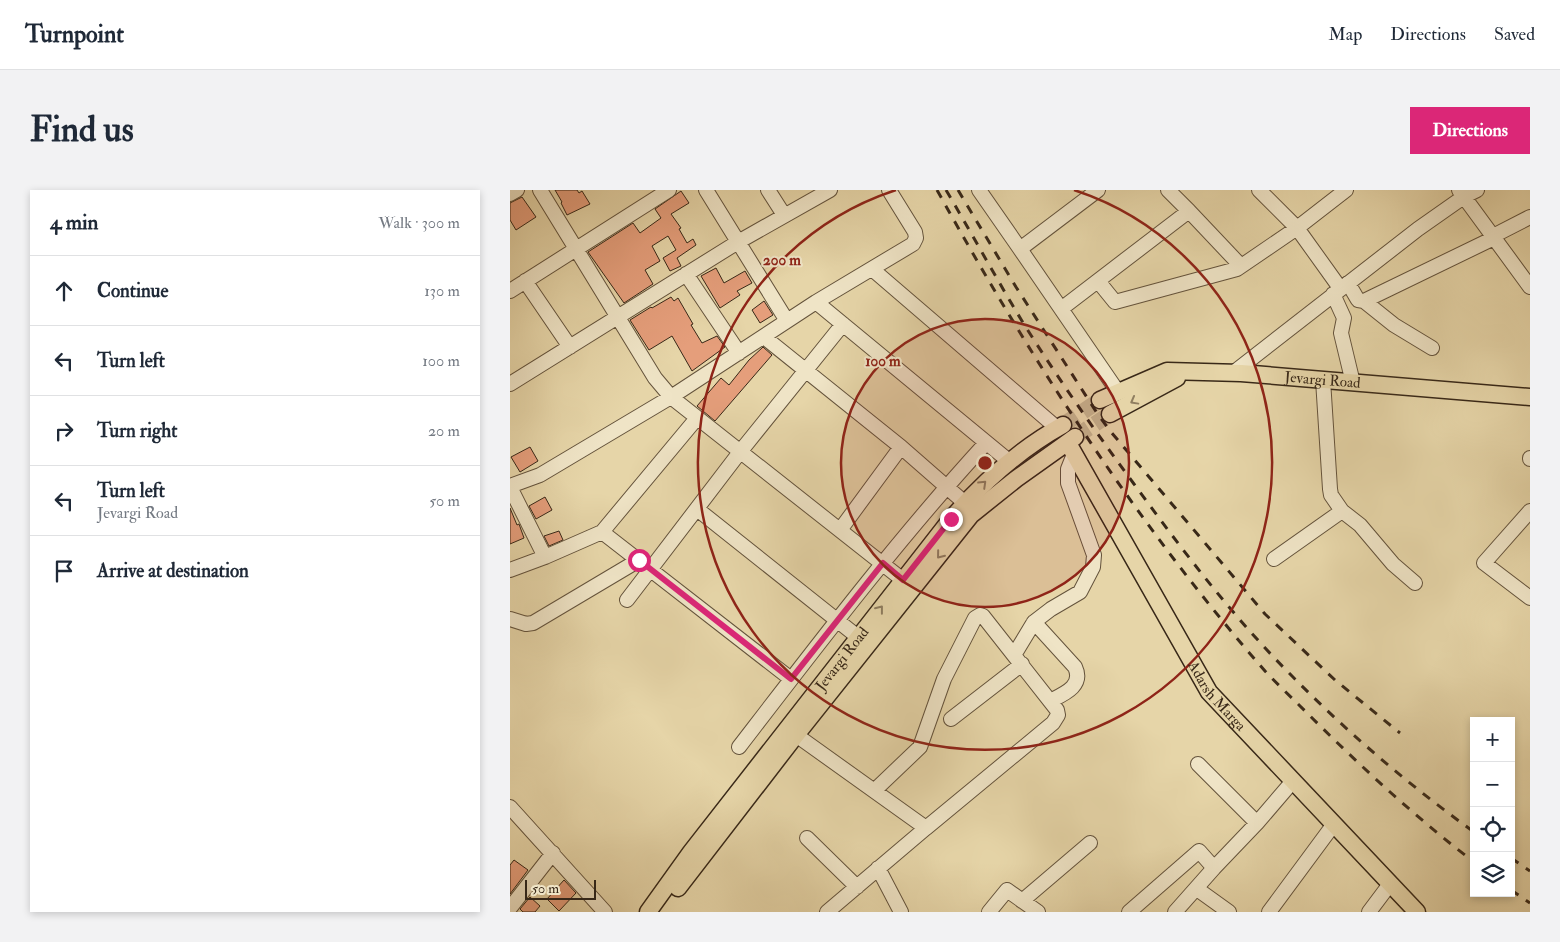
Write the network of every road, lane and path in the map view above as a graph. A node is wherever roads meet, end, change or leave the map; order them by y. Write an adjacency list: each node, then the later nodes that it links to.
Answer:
1 (517, 190): 14 (street)
2 (540, 190): 21 (street)
3 (669, 190): 21 (street)
4 (706, 190): 20 (street)
5 (768, 190): 16 (street)
6 (830, 190): 16 (street)
7 (889, 190): 24 (street)
8 (979, 190): 22 (street)
9 (1098, 190): 22 (street)
10 (1168, 190): 15 (street)
11 (1259, 190): 18 (street)
12 (1346, 190): 18 (street)
13 (1467, 192): 19 (street); 29 (street)
14 (510, 194)
15 (1188, 211): 23 (street); 27 (street)
16 (784, 216): 20 (street)
17 (1530, 217): 19 (street)
18 (1297, 228): 23 (street); 29 (street)
19 (1493, 237): 28 (street); 31 (street)
20 (738, 242): 25 (street); 35 (street)
21 (576, 248): 26 (street); 34 (street)
22 (1020, 249): 33 (street)
23 (1241, 266): 27 (street)
24 (872, 269): 32 (street); 53 (street)
25 (686, 274): 34 (street); 40 (street)
26 (525, 281): 30 (street); 38 (street)
27 (1098, 281): 33 (street)
28 (1530, 287)
29 (1340, 288): 31 (street); 43 (street); 46 (street)
30 (510, 291)
31 (1364, 300): 39 (street)
32 (816, 302): 35 (street); 36 (street)
33 (1061, 309): 47 (street)
34 (618, 316): 38 (street); 48 (street)
35 (787, 321): 37 (street)
36 (843, 324): 41 (street); 54 (street)
37 (764, 337): 40 (street); 41 (street)
38 (570, 347): 45 (street)
39 (1432, 348)
40 (739, 353): 48 (street)
41 (806, 370): 56 (street); 57 (street)
42 (1190, 372): 43 (main road, Jevargi Road); 47 (main road, Jevargi Road); 51 (main road, one-way to 51)
43 (1233, 372): 44 (main road, Jevargi Road)
44 (1323, 380): 46 (main road, Jevargi Road); 63 (street)
45 (511, 383)
46 (1353, 383): 49 (main road, Jevargi Road)
47 (1118, 392): 50 (main road, Jevargi Road)
48 (671, 397): 52 (street); 59 (street)
49 (1530, 397)
50 (1100, 400)
51 (1110, 414)
52 (698, 418): 57 (street); 66 (street)
53 (1060, 426): 58 (main road, Jevargi Road)
54 (986, 443): 58 (street); 60 (street)
55 (1072, 445): 61 (main road); 79 (street); 88 (main road, Adarsh Marga)
56 (901, 447): 60 (street); 65 (street)
57 (740, 452): 62 (street); 65 (street)
58 (1010, 462): 61 (main road, Jevargi Road, one-way to 58)
59 (510, 486): 67 (street)
60 (946, 487): 61 (street); 70 (street)
61 (970, 508): 73 (main road, Jevargi Road); 85 (main road, one-way to 85)
62 (697, 509): 71 (street); 78 (street)
63 (1342, 511): 68 (street); 74 (street)
64 (1530, 511): 75 (street)
65 (840, 530): 70 (street)
66 (602, 532): 67 (street); 69 (street)
67 (544, 557): 72 (street)
68 (1274, 559)
69 (639, 560): 71 (street); 77 (street)
70 (883, 563): 73 (street); 78 (street)
71 (651, 569): 76 (street); 82 (street)
72 (510, 570)
73 (903, 580): 80 (main road, Jevargi Road, one-way to 73)
74 (1415, 583)
75 (1530, 597)
76 (627, 600)
77 (510, 619)
78 (837, 620): 80 (street); 82 (street)
79 (1034, 622): 81 (street); 83 (street)
80 (858, 637): 106 (main road, Jevargi Road)
81 (1018, 660): 83 (street); 84 (street); 89 (street)
82 (791, 679): 86 (street)
83 (1050, 701): 93 (street)
84 (951, 719)
85 (796, 735): 89 (street); 107 (main road)
86 (739, 747)
87 (1198, 764): 91 (street)
88 (1293, 781): 91 (street); 92 (main road, Adarsh Marga)
89 (875, 790): 93 (street)
90 (510, 807): 96 (street)
91 (1257, 823): 98 (street)
92 (1334, 824): 99 (main road, Adarsh Marga); 114 (street)
93 (926, 828): 97 (street)
94 (807, 838): 100 (street)
95 (1090, 844): 102 (street)
96 (553, 854): 103 (street); 105 (street)
97 (878, 868): 100 (street); 109 (street)
98 (1214, 868): 101 (street); 104 (street)
99 (1390, 884): 115 (street); 116 (main road, Adarsh Marga)
100 (856, 887): 108 (street)
101 (1197, 889): 112 (street); 113 (street)
102 (1022, 901): 110 (street); 111 (street)
103 (510, 908)
104 (1133, 911)
105 (605, 912)
106 (648, 912)
107 (660, 912)
108 (828, 912)
109 (901, 912)
110 (989, 912)
111 (1038, 912)
112 (1175, 912)
113 (1229, 912)
114 (1269, 912)
115 (1369, 912)
116 (1417, 912)

